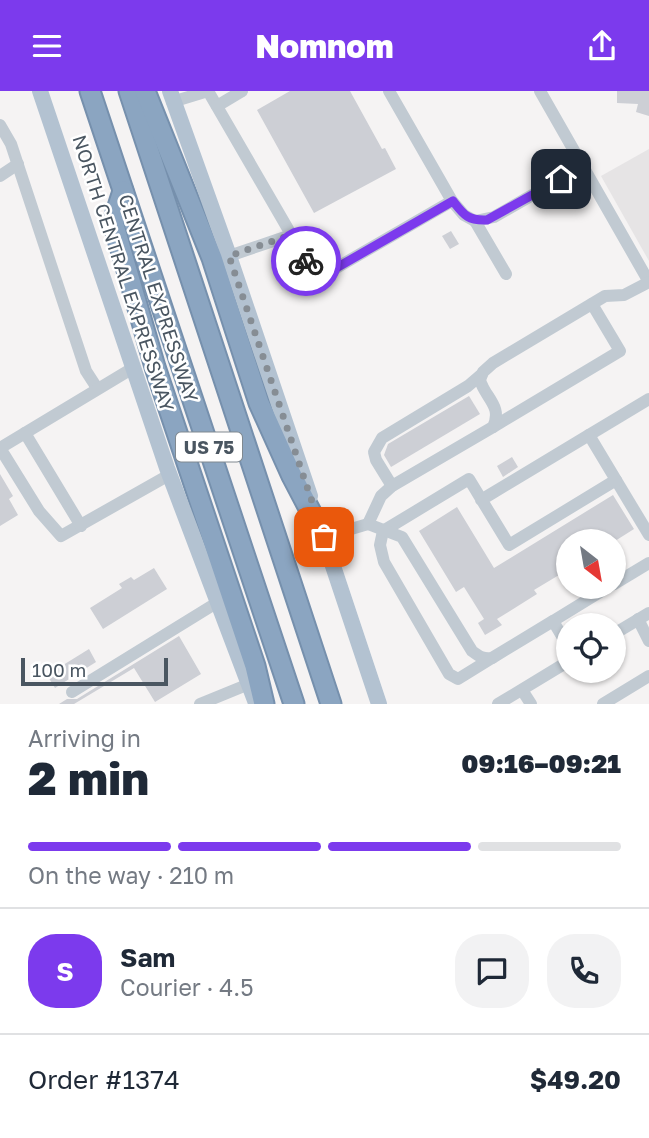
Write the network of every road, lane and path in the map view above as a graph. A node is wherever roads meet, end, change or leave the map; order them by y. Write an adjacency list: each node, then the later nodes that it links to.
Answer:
1 (40, 91): 23 (main road, NORTH CENTRAL EXPRESSWAY)
2 (90, 91): 15 (highway, CENTRAL EXPRESSWAY / US 75)
3 (129, 91): 59 (highway, CENTRAL EXPRESSWAY / US 75)
4 (145, 91): 39 (highway)
5 (208, 91): 9 (street); 10 (street)
6 (242, 91): 10 (street)
7 (389, 91): 16 (street)
8 (540, 91): 13 (street)
9 (171, 96): 19 (main road)
10 (217, 106): 18 (street)
11 (0, 125): 12 (street)
12 (18, 165): 14 (street); 25 (street)
13 (583, 166): 17 (street); 21 (street)
14 (0, 176)
15 (123, 191): 57 (highway); 58 (highway, CENTRAL EXPRESSWAY / US 75)
16 (453, 201): 17 (street); 18 (street)
17 (475, 221): 20 (street)
18 (291, 235): 19 (street)
19 (229, 256): 39 (main road)
20 (506, 274)
21 (649, 282): 22 (street)
22 (592, 303): 24 (street); 27 (street)
23 (133, 368): 25 (street); 31 (main road, NORTH CENTRAL EXPRESSWAY)
24 (482, 374): 27 (street); 33 (street)
25 (97, 388): 28 (street)
26 (649, 399): 29 (street)
27 (493, 427): 33 (street)
28 (25, 433): 30 (street); 36 (street)
29 (589, 435): 32 (street); 34 (street)
30 (0, 448): 36 (street)
31 (169, 475): 36 (street); 43 (main road, NORTH CENTRAL EXPRESSWAY)
32 (616, 480): 34 (street); 38 (street)
33 (392, 486): 35 (street)
34 (481, 500): 37 (street)
35 (368, 524): 37 (street); 39 (street)
36 (81, 526)
37 (383, 530): 49 (street); 49 (street)
38 (649, 535)
39 (324, 537): 60 (main road)
40 (649, 563): 41 (street)
41 (626, 577)
42 (589, 599): 45 (street)
43 (218, 602): 52 (main road, NORTH CENTRAL EXPRESSWAY); 54 (street)
44 (644, 616): 47 (street); 48 (street)
45 (553, 621): 46 (street); 49 (street)
46 (556, 626)
47 (626, 627)
48 (649, 641)
49 (492, 658)
50 (556, 669): 53 (street)
51 (649, 676): 63 (street)
52 (249, 684): 55 (street); 56 (main road, NORTH CENTRAL EXPRESSWAY)
53 (522, 690): 61 (street); 62 (street)
54 (72, 692)
55 (200, 704)
56 (256, 704)
57 (264, 704)
58 (294, 704)
59 (331, 704)
60 (379, 704)
61 (498, 704)
62 (531, 704)
63 (603, 704)

